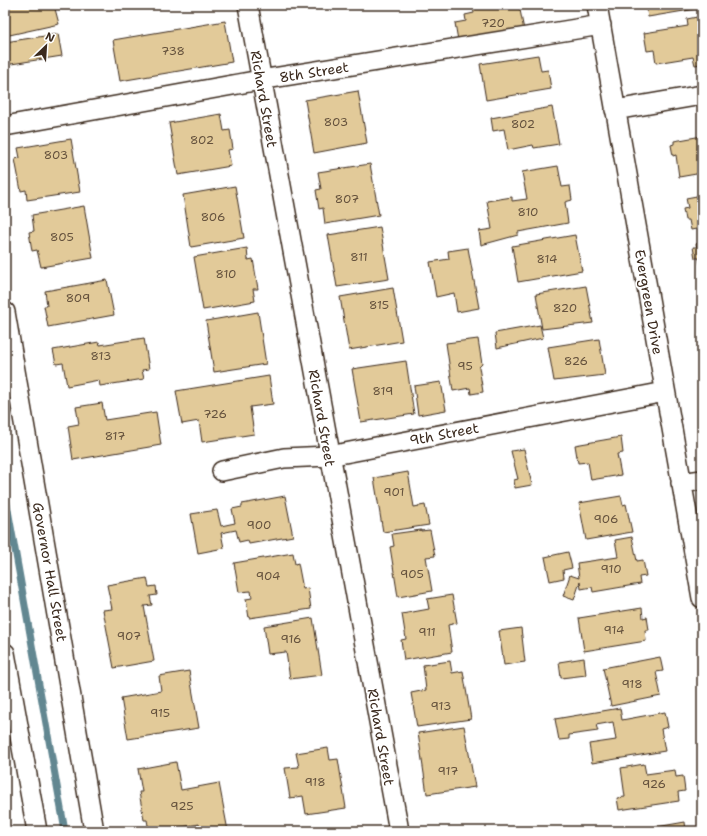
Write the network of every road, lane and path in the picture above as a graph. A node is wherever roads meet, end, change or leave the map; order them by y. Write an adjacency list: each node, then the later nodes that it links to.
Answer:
1 (248, 5): 4 (street, Richard Street)
2 (597, 5): 3 (street, Evergreen Drive)
3 (601, 25): 4 (street, 8th Street); 6 (street, Evergreen Drive)
4 (260, 80): 7 (street, 8th Street); 10 (street, Richard Street)
5 (702, 95): 6 (street)
6 (614, 110): 9 (street, Evergreen Drive)
7 (5, 126)
8 (5, 312): 17 (street, Governor Hall Street)
9 (665, 392): 10 (street, 9th Street); 13 (street, Evergreen Drive)
10 (329, 456): 11 (street, 9th Street); 18 (street, Richard Street)
11 (222, 472)
12 (702, 480): 13 (street)
13 (681, 483): 14 (street, Evergreen Drive)
14 (702, 598)
15 (5, 653): 16 (street)
16 (37, 831)
17 (94, 831)
18 (399, 831)

